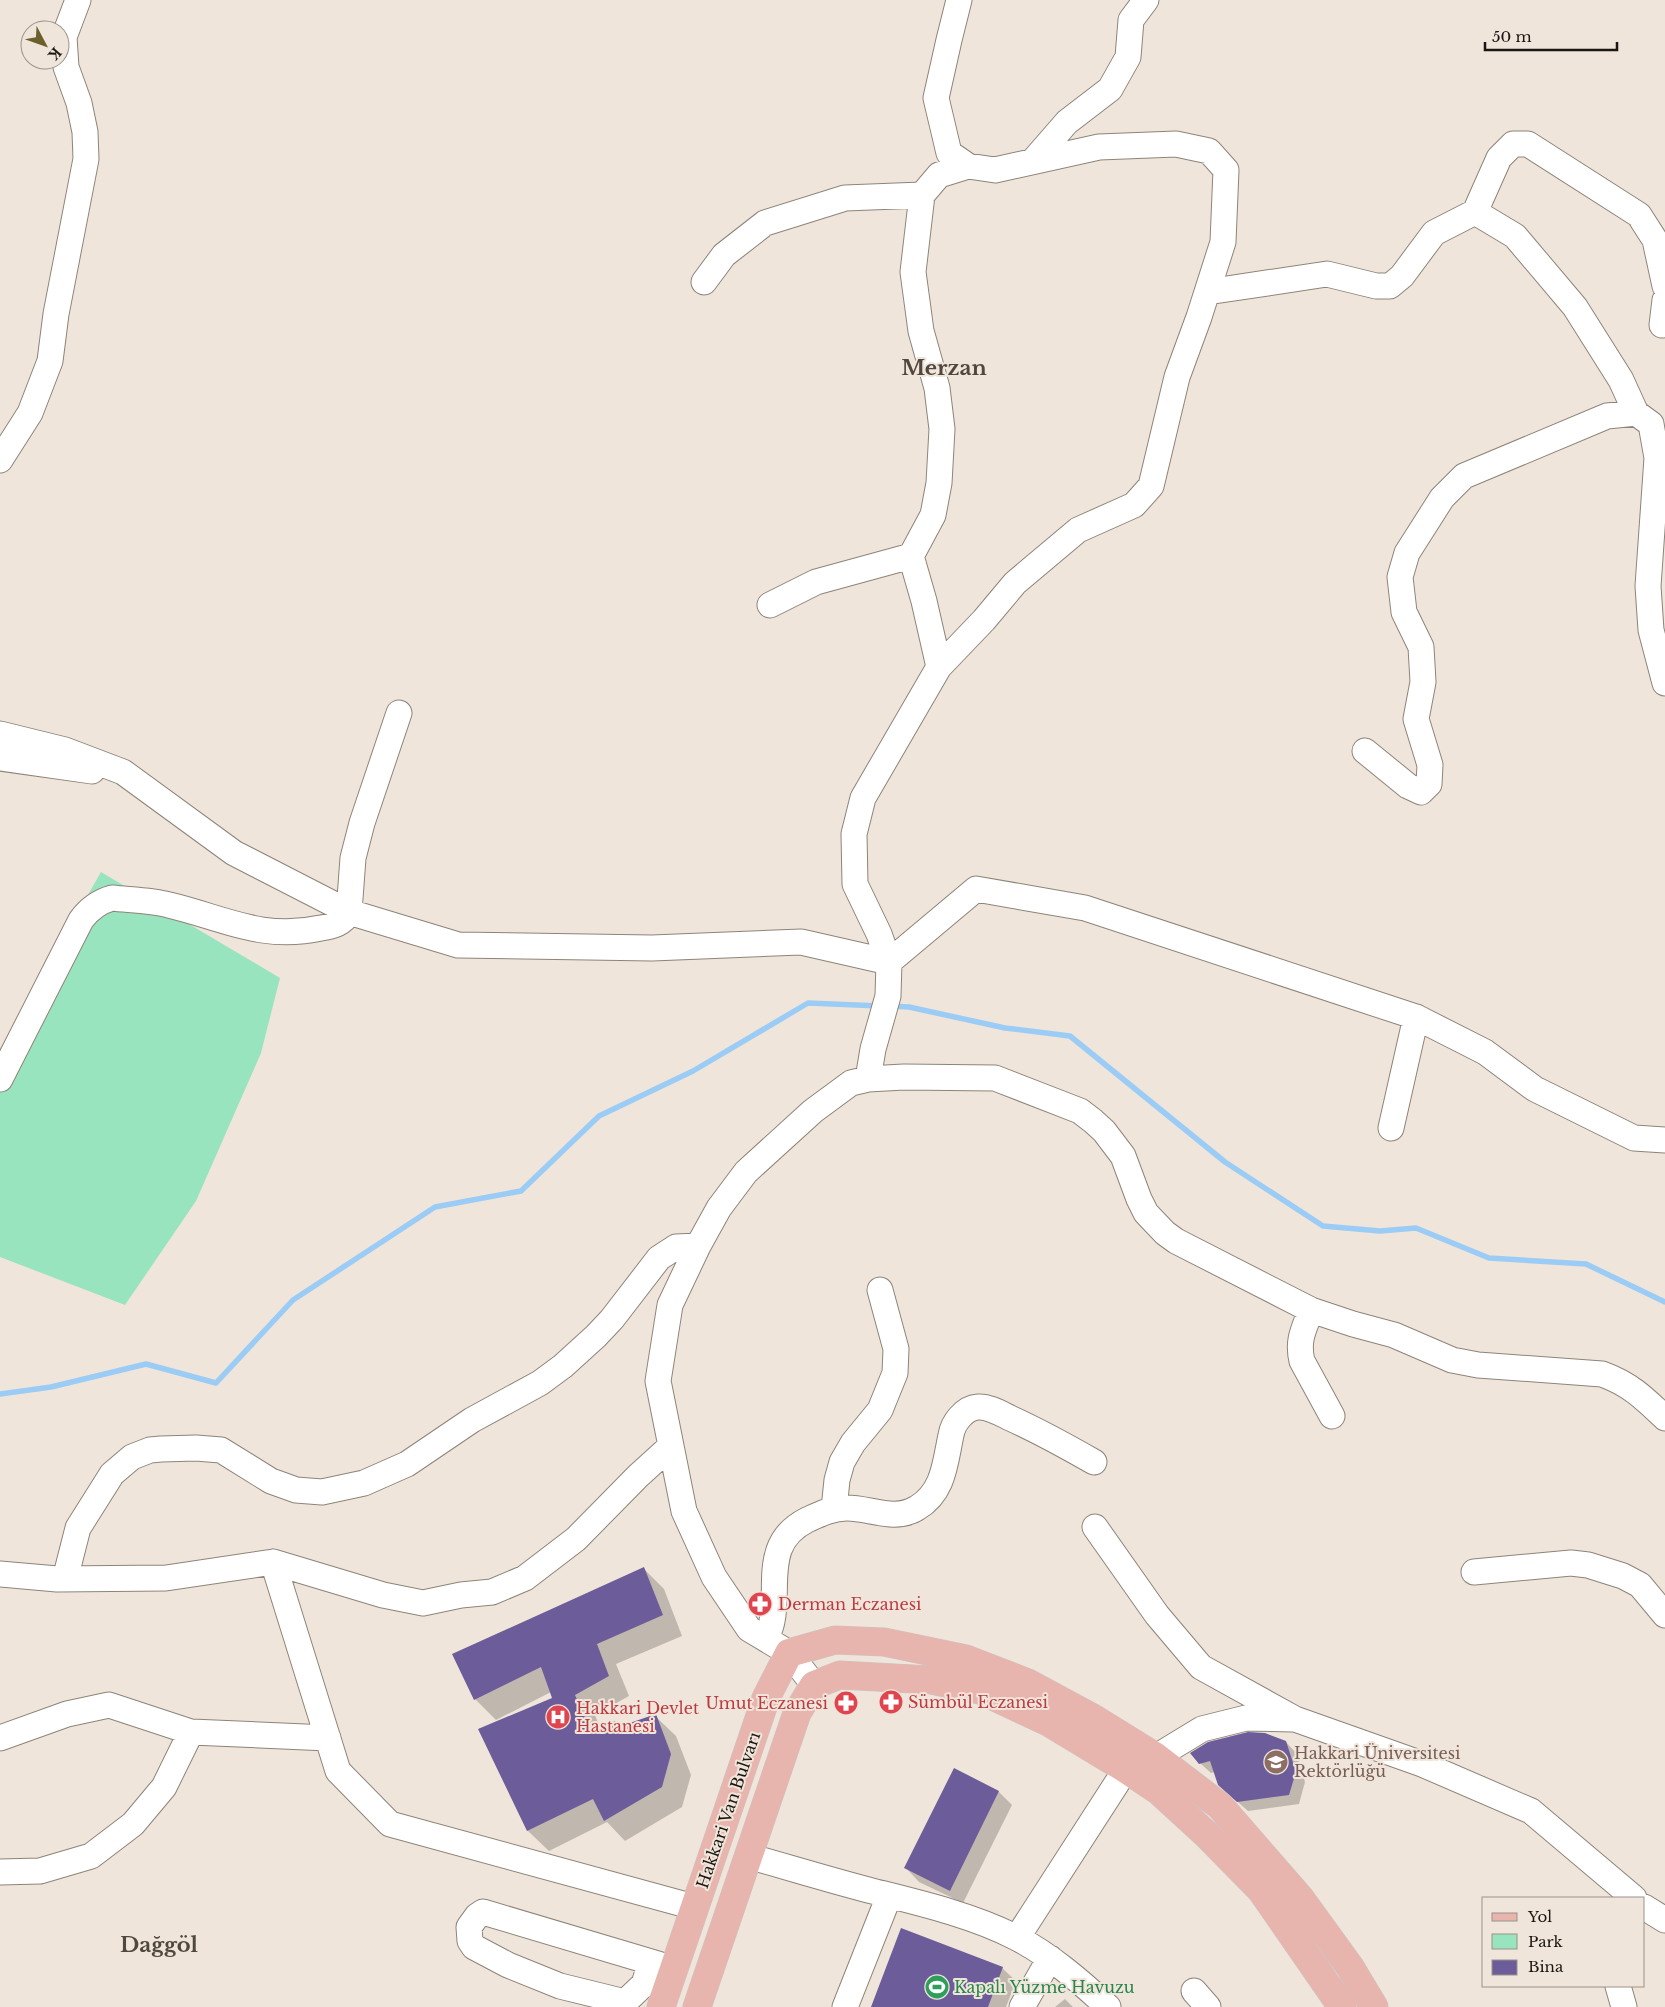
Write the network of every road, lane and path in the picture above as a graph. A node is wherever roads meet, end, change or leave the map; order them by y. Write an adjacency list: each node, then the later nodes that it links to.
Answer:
1 (78, 0): 14 (street)
2 (960, 0): 5 (street)
3 (1146, 0): 4 (street)
4 (1033, 161): 5 (street); 10 (street)
5 (968, 166): 6 (street)
6 (922, 195): 8 (street); 15 (street)
7 (1475, 212): 9 (street); 10 (street); 13 (street)
8 (704, 282)
9 (1665, 286)
10 (1207, 292): 17 (street)
11 (1665, 300): 12 (street)
12 (1662, 325)
13 (1636, 413): 18 (street); 21 (street)
14 (0, 460)
15 (911, 556): 16 (street); 17 (street)
16 (770, 605)
17 (939, 667): 25 (street)
18 (1665, 683)
19 (399, 713): 24 (street)
20 (0, 734): 23 (street)
21 (1365, 751)
22 (0, 758): 23 (street)
23 (129, 777): 24 (street)
24 (349, 912): 25 (street); 27 (street)
25 (888, 962): 26 (street); 28 (street)
26 (1416, 1017): 29 (street); 30 (street)
27 (0, 1079)
28 (868, 1079): 31 (street); 33 (street)
29 (1390, 1128)
30 (1665, 1140)
31 (698, 1246): 36 (street); 43 (street)
32 (880, 1290): 38 (street)
33 (1311, 1310): 34 (street); 35 (street)
34 (1332, 1416)
35 (1665, 1418)
36 (671, 1446): 40 (street); 45 (street)
37 (1094, 1462): 38 (street)
38 (834, 1509): 45 (street)
39 (1095, 1527): 48 (street)
40 (273, 1562): 43 (street); 51 (street)
41 (1474, 1572): 44 (street)
42 (0, 1574): 43 (street)
43 (65, 1579)
44 (1665, 1615)
45 (766, 1639): 46 (street)
46 (789, 1654): 47 (street); 52 (main road); 59 (main road, Hakkari Van Bulvarı)
47 (814, 1685): 53 (main road); 54 (main road, Hakkari Van Bulvarı)
48 (1295, 1720): 52 (street); 56 (street)
49 (191, 1732): 50 (street); 51 (street); 55 (street)
50 (0, 1738)
51 (328, 1738): 59 (street)
52 (1156, 1757): 72 (main road)
53 (1126, 1769): 62 (street); 71 (main road)
54 (748, 1856): 57 (street); 67 (main road, Hakkari Van Bulvarı)
55 (0, 1872)
56 (1604, 1886): 58 (street)
57 (890, 1896): 62 (street); 68 (street)
58 (1632, 1897)
59 (694, 1907): 64 (main road, Hakkari Van Bulvarı)
60 (1645, 1907): 61 (street)
61 (1665, 1920)
62 (1017, 1938): 63 (street)
63 (1050, 1958): 69 (street); 70 (street)
64 (663, 1965): 64 (street); 66 (main road, Hakkari Van Bulvarı)
65 (1618, 1987): 73 (street)
66 (661, 2007)
67 (697, 2007)
68 (846, 2007)
69 (1022, 2007)
70 (1108, 2007)
71 (1342, 2007)
72 (1374, 2007)
73 (1624, 2007)

